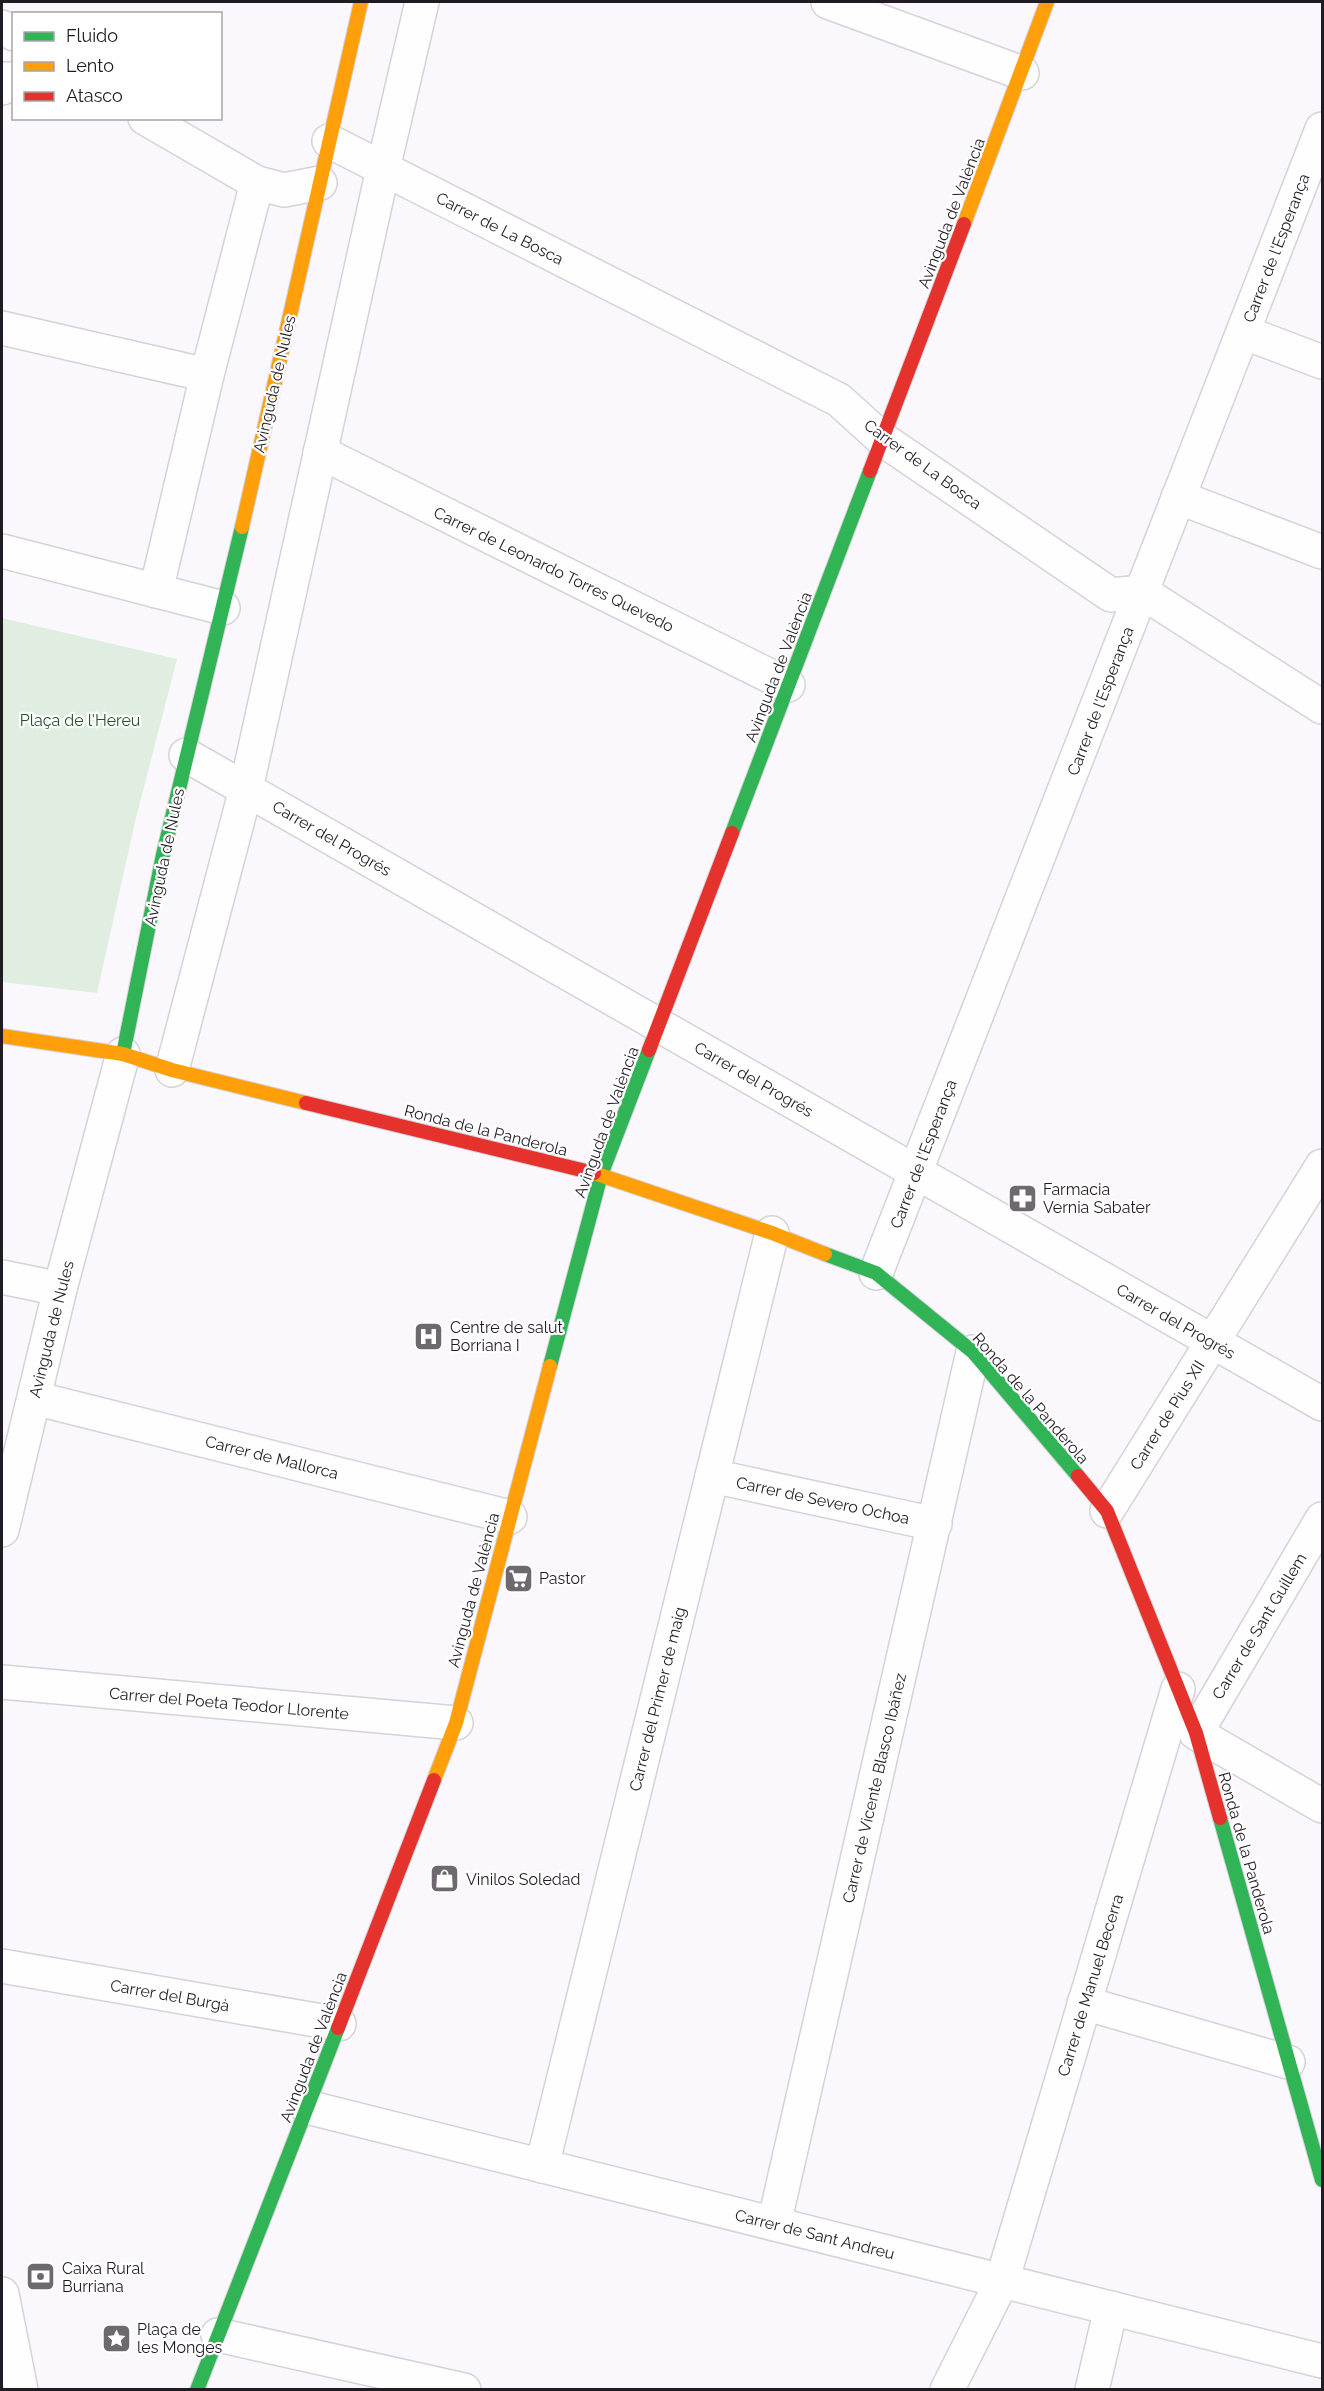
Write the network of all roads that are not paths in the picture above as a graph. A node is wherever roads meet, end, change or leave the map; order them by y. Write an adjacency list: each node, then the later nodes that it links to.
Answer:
1 (362, 2): 10 (street, Avinguda de Nules)
2 (422, 2): 11 (street)
3 (828, 2): 5 (street)
4 (1047, 2): 5 (street, Avinguda de València)
5 (1022, 73): 19 (street, Avinguda de València)
6 (12, 79): 7 (street)
7 (2, 88)
8 (148, 120): 13 (street)
9 (1323, 129): 12 (street, Carrer de l'Esperança)
10 (329, 141): 11 (street); 14 (street, Avinguda de Nules)
11 (383, 169): 19 (street, Carrer de La Bosca); 20 (street)
12 (1315, 171): 16 (street, Carrer de l'Esperança)
13 (257, 183): 14 (street); 18 (street)
14 (320, 183): 26 (street, Avinguda de Nules)
15 (2, 328): 18 (street)
16 (1243, 332): 17 (street); 21 (street, Carrer de l'Esperança)
17 (1323, 362)
18 (207, 375): 24 (street)
19 (882, 439): 25 (street, Carrer de La Bosca); 27 (street, Avinguda de València)
20 (320, 452): 27 (street, Carrer de Leonardo Torres Quevedo); 30 (street)
21 (1178, 497): 23 (street); 25 (street, Carrer de l'Esperança)
22 (2, 551): 24 (street)
23 (1323, 552)
24 (156, 591): 26 (street)
25 (1142, 592): 28 (street); 36 (street, Carrer de l'Esperança)
26 (224, 608): 29 (street, Avinguda de Nules)
27 (788, 685): 31 (street, Avinguda de València)
28 (1323, 707)
29 (186, 754): 30 (street, Carrer del Progrés); 33 (street, Avinguda de Nules)
30 (246, 789): 31 (street, Carrer del Progrés); 34 (street)
31 (659, 1025): 36 (street, Carrer del Progrés); 37 (street, Avinguda de València)
32 (2, 1036): 33 (street, Ronda de la Panderola)
33 (123, 1054): 34 (street, Ronda de la Panderola); 41 (street, Avinguda de Nules)
34 (172, 1070): 37 (street, Ronda de la Panderola)
35 (1323, 1166): 42 (street, Carrer de Pius XII)
36 (916, 1172): 39 (street, Carrer de l'Esperança); 42 (street, Carrer del Progrés)
37 (601, 1175): 38 (street, Ronda de la Panderola); 49 (street, Avinguda de València)
38 (772, 1233): 39 (street, Ronda de la Panderola); 47 (street, Carrer del Primer de maig)
39 (876, 1273): 43 (street, Ronda de la Panderola)
40 (2, 1276): 41 (street)
41 (60, 1290): 44 (street, Avinguda de Nules)
42 (1213, 1342): 45 (street, Carrer del Progrés); 48 (street, Carrer de Pius XII)
43 (973, 1352): 48 (street, Ronda de la Panderola); 51 (street, Carrer de Vicente Blasco Ibáñez)
44 (34, 1398): 46 (street, Avinguda de Nules); 49 (street, Carrer de Mallorca)
45 (1323, 1404)
46 (9, 1467): 52 (street, Avinguda de Nules)
47 (712, 1476): 51 (street, Carrer de Severo Ochoa); 63 (street, Carrer del Primer de maig)
48 (1107, 1511): 54 (street, Ronda de la Panderola)
49 (510, 1516): 55 (street, Avinguda de València)
50 (1323, 1519): 56 (street, Carrer de Sant Guillem)
51 (935, 1524): 65 (street, Carrer de Vicente Blasco Ibáñez)
52 (2, 1530)
53 (2, 1682): 55 (street, Carrer del Poeta Teodor Llorente)
54 (1178, 1689): 56 (street, Ronda de la Panderola); 59 (street, Carrer de Manuel Becerra)
55 (456, 1723): 60 (street, Avinguda de València)
56 (1196, 1733): 57 (street); 61 (street, Ronda de la Panderola)
57 (1323, 1806)
58 (2, 1966): 60 (street, Carrer del Burgà)
59 (1084, 2003): 61 (street); 66 (street, Carrer de Manuel Becerra)
60 (339, 2024): 62 (street, Avinguda de València)
61 (1288, 2062): 64 (street, Ronda de la Panderola)
62 (308, 2107): 63 (street, Carrer de Sant Andreu); 69 (street, Avinguda de València)
63 (542, 2166): 65 (street, Carrer de Sant Andreu)
64 (1323, 2180)
65 (774, 2224): 66 (street, Carrer de Sant Andreu)
66 (1002, 2281): 68 (street, Carrer de Sant Andreu); 74 (street, Carrer de Manuel Becerra)
67 (2, 2294): 71 (street)
68 (1111, 2308): 70 (street, Carrer de Sant Andreu); 75 (street)
69 (218, 2336): 72 (street); 73 (street)
70 (1323, 2361)
71 (21, 2390)
72 (198, 2390)
73 (464, 2390)
74 (947, 2390)
75 (1092, 2390)

